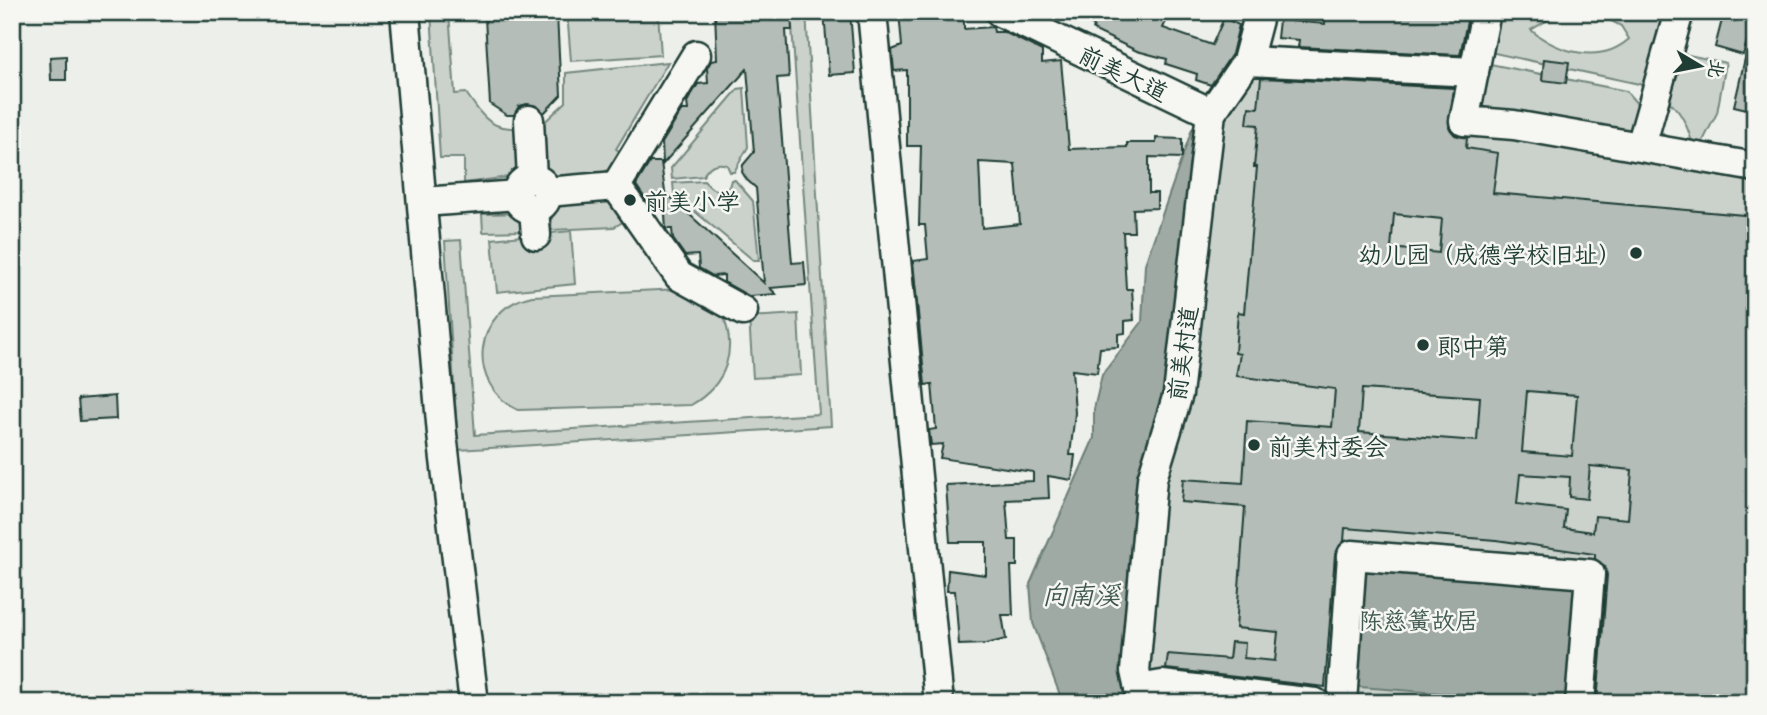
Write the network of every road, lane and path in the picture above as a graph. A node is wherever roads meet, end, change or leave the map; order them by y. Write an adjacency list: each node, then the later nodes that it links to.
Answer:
1 (405, 12): 15 (street)
2 (872, 12): 20 (street)
3 (1000, 12): 10 (street, 前美大道)
4 (1260, 12): 8 (street, 前美村道)
5 (1486, 12): 9 (street)
6 (1679, 12): 12 (street)
7 (696, 55): 14 (street)
8 (1247, 61): 9 (street); 10 (street, 前美村道)
9 (1474, 72): 12 (street)
10 (1210, 113): 18 (street, 前美村道)
11 (529, 120): 16 (street)
12 (1641, 146): 13 (street)
13 (1755, 167)
14 (616, 186): 16 (street); 17 (street)
15 (424, 202): 16 (street); 19 (street)
16 (533, 202)
17 (743, 311)
18 (1140, 696): 21 (street)
19 (474, 703)
20 (939, 703)
21 (1315, 703)
22 (1342, 703): 23 (street)
23 (1580, 703)

